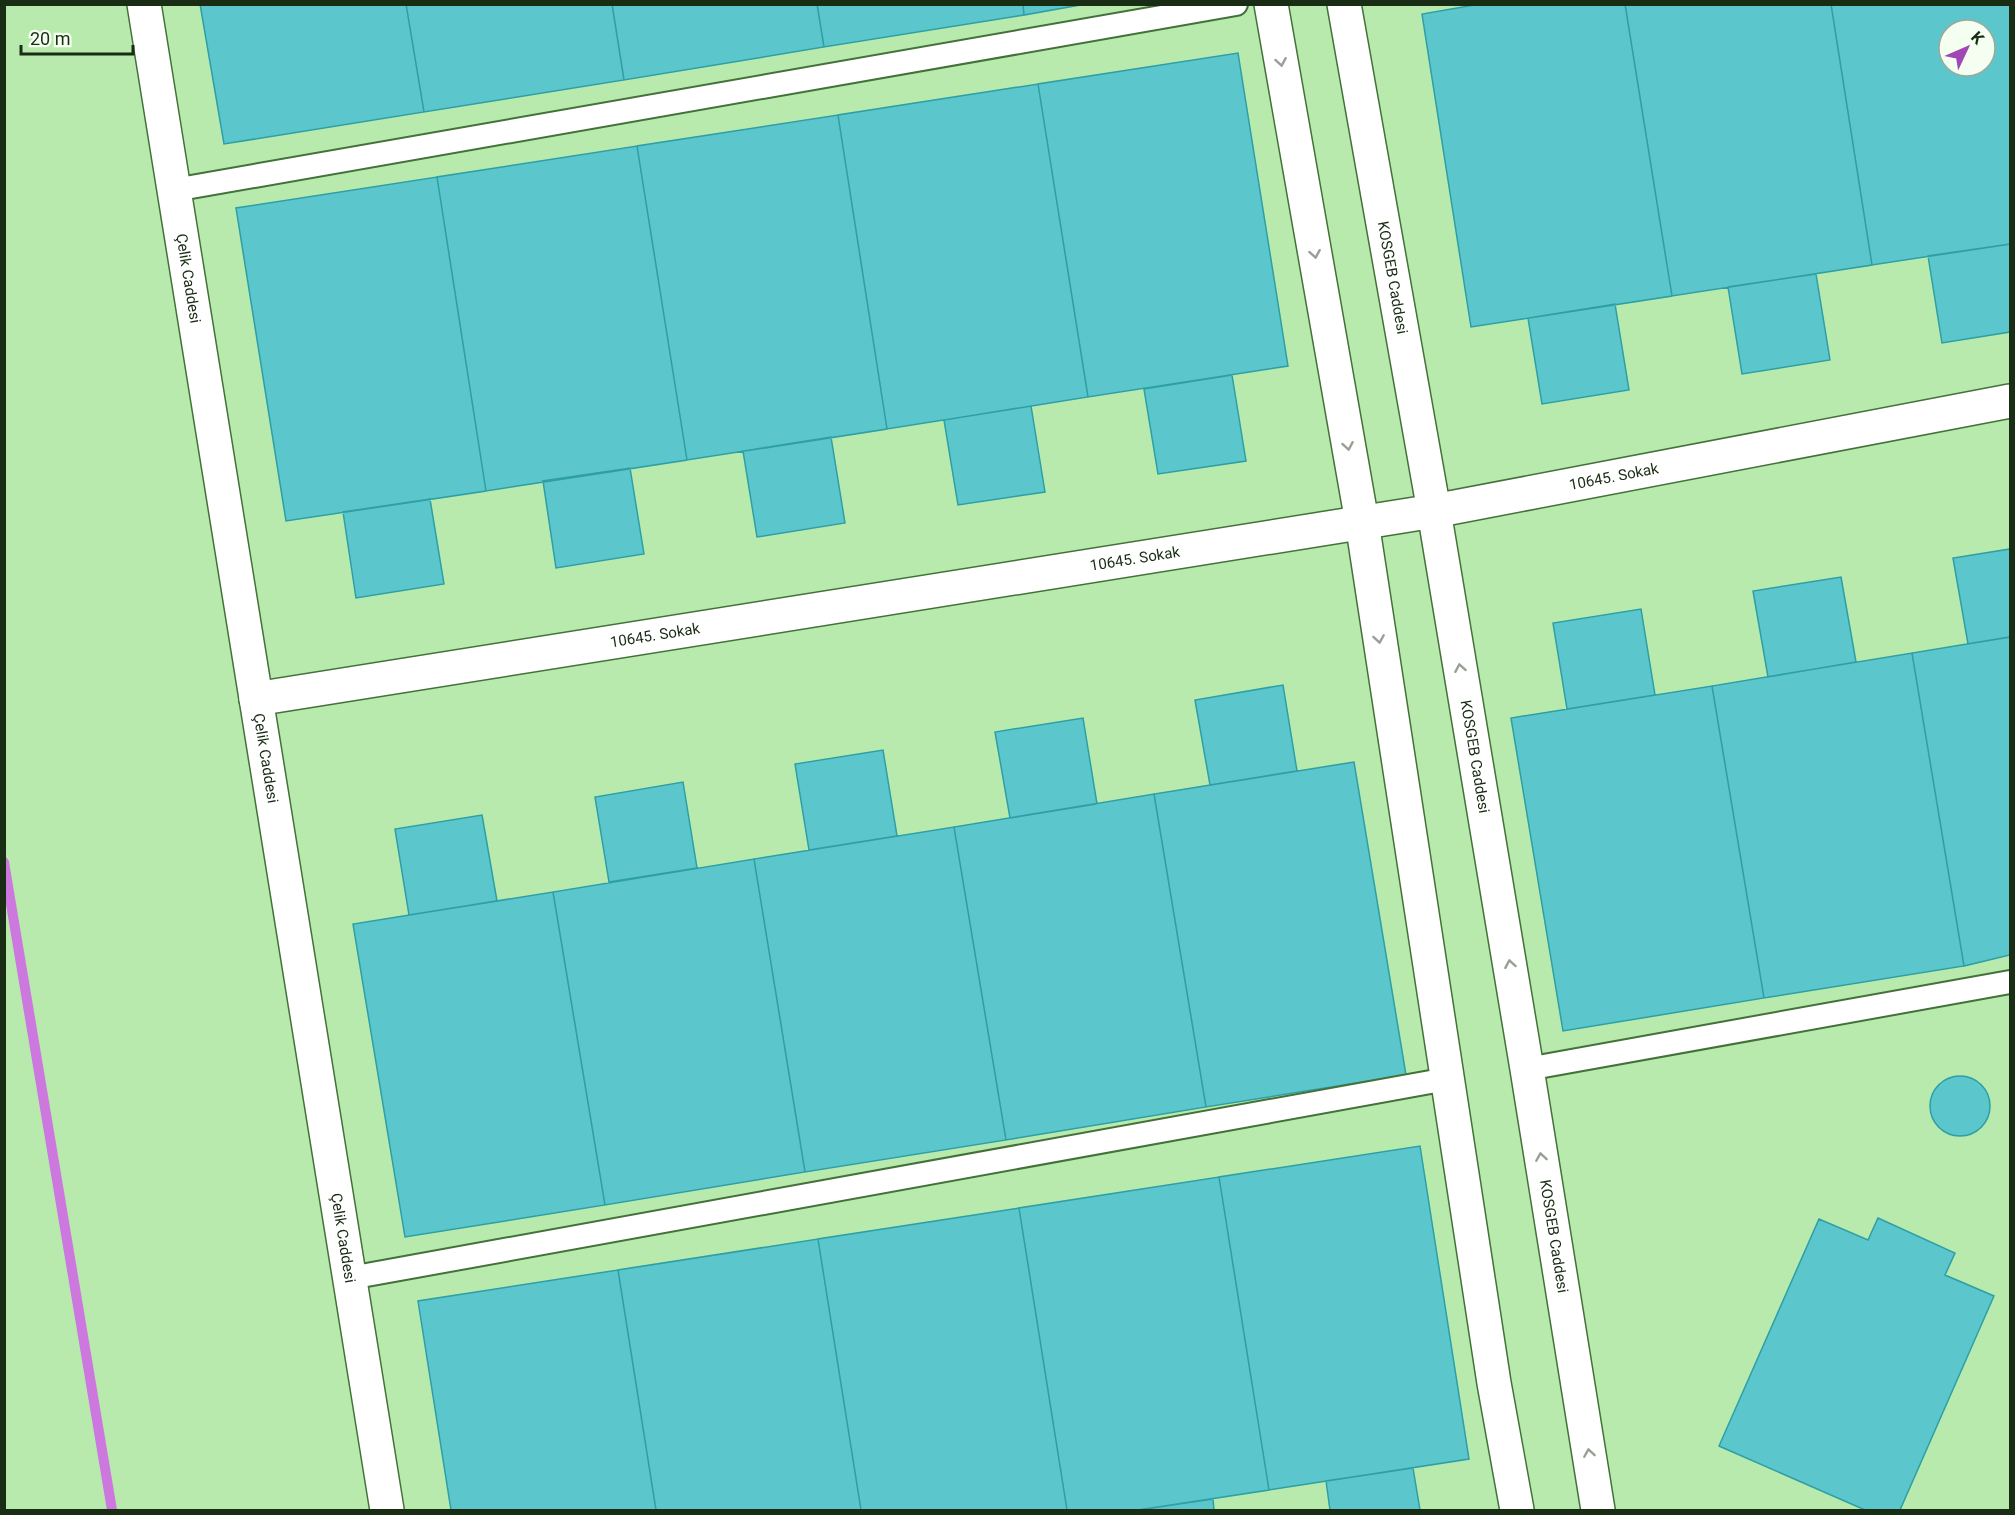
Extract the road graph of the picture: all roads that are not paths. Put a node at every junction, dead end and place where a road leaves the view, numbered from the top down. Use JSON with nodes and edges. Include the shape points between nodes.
{"nodes":[{"id":1,"x":144,"y":4,"type":"edge"},
{"id":2,"x":1236,"y":4,"type":"edge"},
{"id":3,"x":1271,"y":4,"type":"edge"},
{"id":4,"x":1344,"y":4,"type":"edge"},
{"id":5,"x":174,"y":190,"type":"junction"},
{"id":6,"x":2010,"y":401,"type":"edge"},
{"id":7,"x":1434,"y":511,"type":"junction"},
{"id":8,"x":1362,"y":522,"type":"junction"},
{"id":9,"x":256,"y":699,"type":"junction"},
{"id":10,"x":2010,"y":982,"type":"edge"},
{"id":11,"x":1527,"y":1069,"type":"junction"},
{"id":12,"x":1448,"y":1079,"type":"junction"},
{"id":13,"x":350,"y":1278,"type":"junction"},
{"id":14,"x":387,"y":1510,"type":"edge"},
{"id":15,"x":1517,"y":1510,"type":"edge"},
{"id":16,"x":1598,"y":1510,"type":"edge"}],
"edges":[{"from":1,"to":5,"type":"street","name":"Çelik Caddesi"},
{"from":2,"to":5,"type":"lane"},
{"from":3,"to":8,"type":"street","one_way":true},
{"from":4,"to":7,"type":"street","name":"KOSGEB Caddesi"},
{"from":5,"to":9,"type":"street","name":"Çelik Caddesi"},
{"from":6,"to":7,"type":"street","name":"10645. Sokak"},
{"from":7,"to":8,"type":"street","name":"10645. Sokak"},
{"from":11,"to":7,"type":"street","name":"KOSGEB Caddesi","one_way":true},
{"from":8,"to":9,"type":"street","name":"10645. Sokak"},
{"from":8,"to":12,"type":"street","one_way":true},
{"from":9,"to":13,"type":"street","name":"Çelik Caddesi"},
{"from":10,"to":11,"type":"lane"},
{"from":16,"to":11,"type":"street","name":"KOSGEB Caddesi","one_way":true},
{"from":12,"to":13,"type":"lane"},
{"from":12,"to":15,"type":"street"},
{"from":13,"to":14,"type":"street","name":"Çelik Caddesi"}]}
